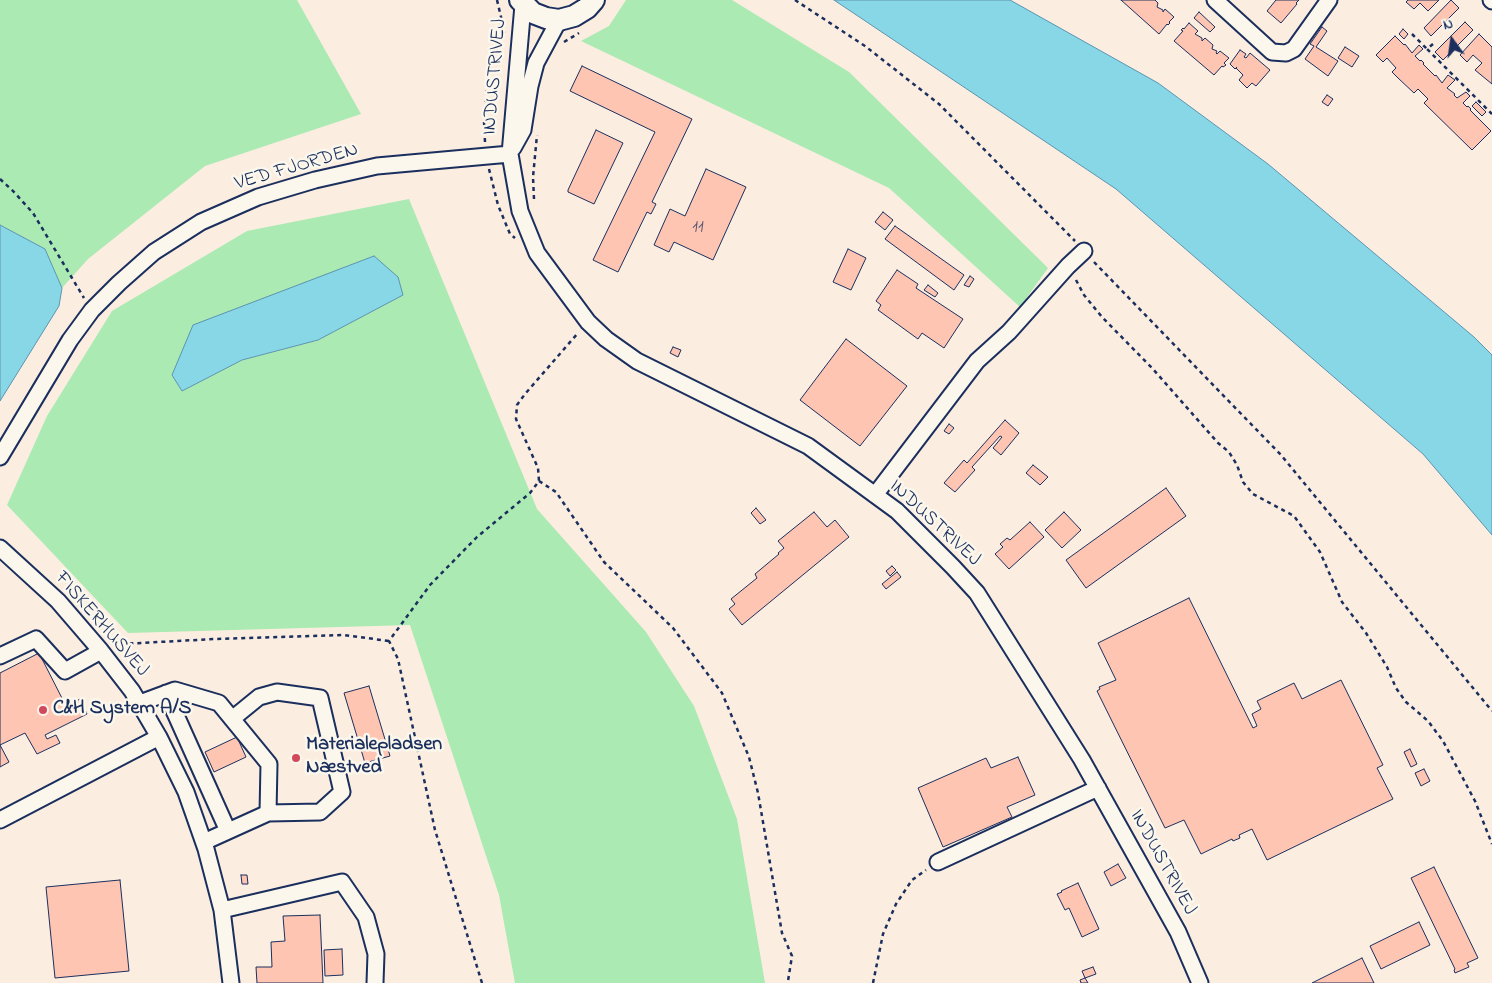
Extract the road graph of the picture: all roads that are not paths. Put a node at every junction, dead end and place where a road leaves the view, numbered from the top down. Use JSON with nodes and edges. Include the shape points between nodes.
{"nodes":[{"id":1,"x":594,"y":0,"type":"edge"},
{"id":2,"x":1215,"y":0,"type":"edge"},
{"id":3,"x":1329,"y":0,"type":"edge"},
{"id":4,"x":521,"y":2,"type":"edge"},
{"id":5,"x":559,"y":20,"type":"junction"},
{"id":6,"x":510,"y":154,"type":"junction"},
{"id":7,"x":1084,"y":251,"type":"road end"},
{"id":8,"x":0,"y":457,"type":"edge"},
{"id":9,"x":875,"y":495,"type":"junction"},
{"id":10,"x":0,"y":548,"type":"edge"},
{"id":11,"x":101,"y":651,"type":"junction"},
{"id":12,"x":0,"y":656,"type":"edge"},
{"id":13,"x":166,"y":693,"type":"junction"},
{"id":14,"x":140,"y":703,"type":"junction"},
{"id":15,"x":232,"y":719,"type":"junction"},
{"id":16,"x":159,"y":737,"type":"junction"},
{"id":17,"x":1098,"y":788,"type":"junction"},
{"id":18,"x":268,"y":813,"type":"junction"},
{"id":19,"x":0,"y":820,"type":"edge"},
{"id":20,"x":228,"y":831,"type":"junction"},
{"id":21,"x":204,"y":842,"type":"junction"},
{"id":22,"x":938,"y":862,"type":"road end"},
{"id":23,"x":222,"y":910,"type":"junction"},
{"id":24,"x":231,"y":983,"type":"edge"},
{"id":25,"x":375,"y":983,"type":"edge"},
{"id":26,"x":1200,"y":983,"type":"edge"}],
"edges":[{"from":1,"to":5,"type":"main road","via":[[574,16]]},
{"from":2,"to":3,"type":"street","via":[[1272,52],[1286,53],[1294,49]]},
{"from":4,"to":5,"type":"main road","via":[[533,13]]},
{"from":4,"to":6,"type":"street","name":"INDUSTRIVEJ"},
{"from":5,"to":6,"type":"street","name":"INDUSTRIVEJ","via":[[536,62],[523,130]]},
{"from":6,"to":8,"type":"street","name":"VED FJORDEN","via":[[378,166],[258,196],[201,222],[154,252],[92,310],[70,340]]},
{"from":6,"to":9,"type":"street","name":"INDUSTRIVEJ","via":[[520,211],[536,253],[588,322],[606,339],[637,361],[808,446]]},
{"from":7,"to":9,"type":"street","via":[[978,361]]},
{"from":9,"to":17,"type":"street","name":"INDUSTRIVEJ","via":[[897,511],[977,593]]},
{"from":10,"to":11,"type":"street","name":"FISKERHUSVEJ","via":[[58,601]]},
{"from":11,"to":12,"type":"street","via":[[65,671],[36,638]]},
{"from":11,"to":14,"type":"street","name":"FISKERHUSVEJ"},
{"from":13,"to":14,"type":"street"},
{"from":13,"to":15,"type":"street","via":[[175,690],[219,703]]},
{"from":13,"to":20,"type":"street"},
{"from":14,"to":16,"type":"street","name":"FISKERHUSVEJ"},
{"from":15,"to":18,"type":"street","via":[[269,764]]},
{"from":15,"to":18,"type":"street","via":[[259,697],[277,692],[320,698],[342,792],[320,812]]},
{"from":16,"to":19,"type":"street"},
{"from":16,"to":21,"type":"street","name":"FISKERHUSVEJ","via":[[186,792]]},
{"from":17,"to":22,"type":"street"},
{"from":17,"to":26,"type":"street","name":"INDUSTRIVEJ","via":[[1178,932]]},
{"from":18,"to":20,"type":"street"},
{"from":20,"to":21,"type":"street"},
{"from":21,"to":23,"type":"street","name":"FISKERHUSVEJ"},
{"from":23,"to":24,"type":"street","name":"FISKERHUSVEJ"},
{"from":23,"to":25,"type":"street","via":[[342,882],[366,917],[376,954]]}]}
